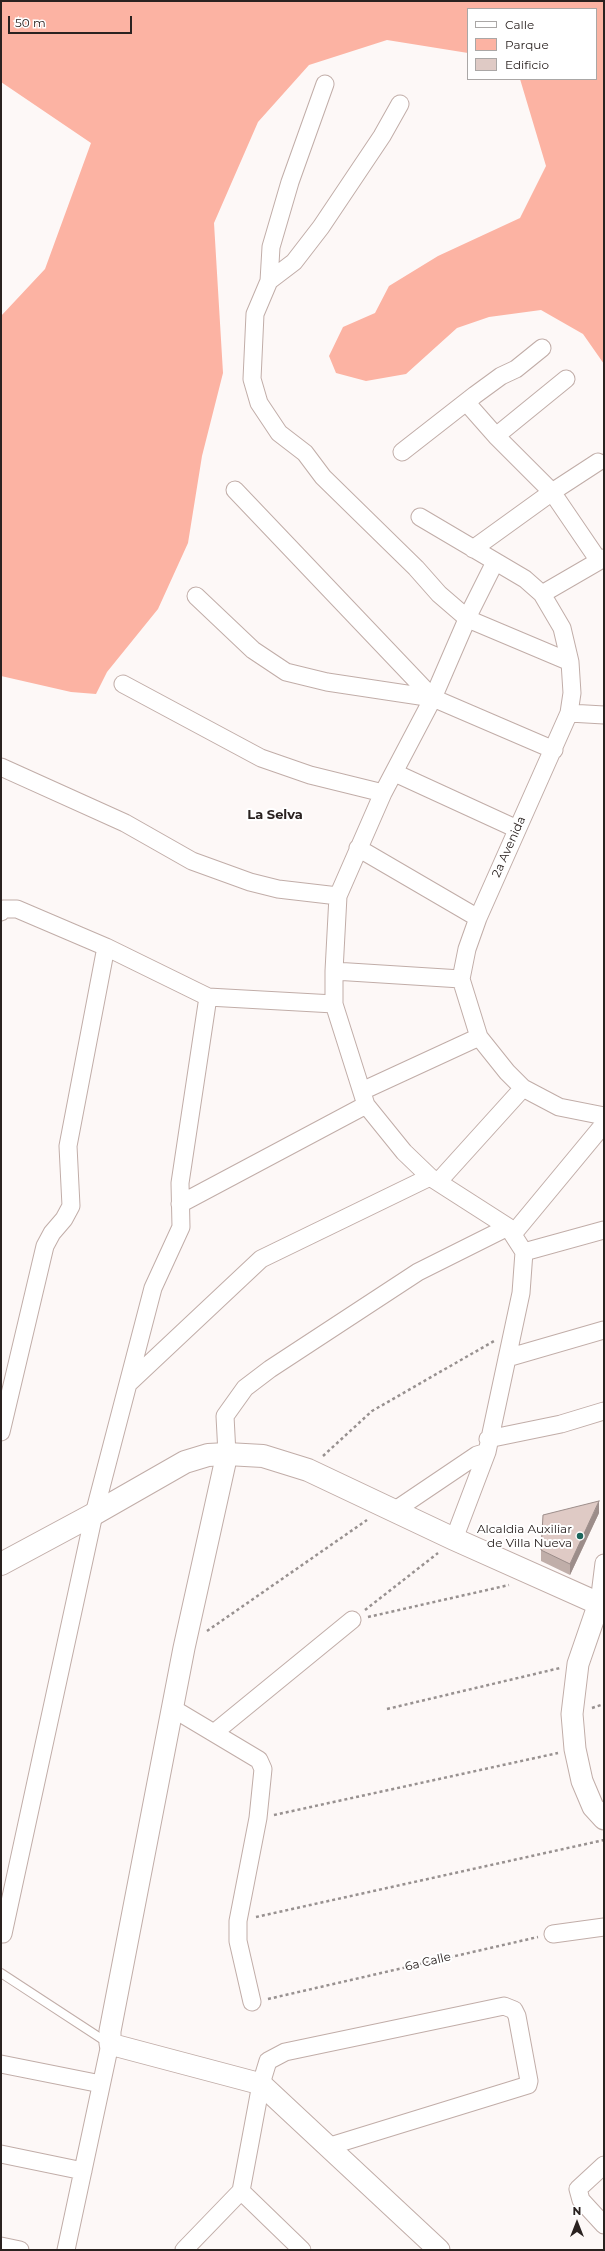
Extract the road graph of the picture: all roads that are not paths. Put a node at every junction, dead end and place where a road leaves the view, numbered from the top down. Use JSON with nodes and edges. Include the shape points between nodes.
{"nodes":[{"id":1,"x":325,"y":84,"type":"dead end"},
{"id":2,"x":400,"y":104,"type":"dead end"},
{"id":3,"x":269,"y":281,"type":"junction"},
{"id":4,"x":542,"y":348,"type":"dead end"},
{"id":5,"x":566,"y":379,"type":"dead end"},
{"id":6,"x":466,"y":402,"type":"junction"},
{"id":7,"x":496,"y":436,"type":"junction"},
{"id":8,"x":402,"y":452,"type":"dead end"},
{"id":9,"x":598,"y":462,"type":"dead end"},
{"id":10,"x":235,"y":490,"type":"dead end"},
{"id":11,"x":552,"y":492,"type":"junction"},
{"id":12,"x":420,"y":517,"type":"dead end"},
{"id":13,"x":473,"y":549,"type":"junction"},
{"id":14,"x":602,"y":560,"type":"edge"},
{"id":15,"x":495,"y":562,"type":"junction"},
{"id":16,"x":542,"y":594,"type":"junction"},
{"id":17,"x":196,"y":596,"type":"dead end"},
{"id":18,"x":468,"y":619,"type":"junction"},
{"id":19,"x":570,"y":662,"type":"junction"},
{"id":20,"x":123,"y":684,"type":"dead end"},
{"id":21,"x":433,"y":698,"type":"junction"},
{"id":22,"x":569,"y":714,"type":"junction"},
{"id":23,"x":604,"y":714,"type":"edge"},
{"id":24,"x":554,"y":750,"type":"junction"},
{"id":25,"x":1,"y":767,"type":"edge"},
{"id":26,"x":395,"y":773,"type":"junction"},
{"id":27,"x":383,"y":793,"type":"junction"},
{"id":28,"x":517,"y":829,"type":"junction"},
{"id":29,"x":358,"y":848,"type":"junction"},
{"id":30,"x":338,"y":896,"type":"junction"},
{"id":31,"x":1,"y":912,"type":"edge"},
{"id":32,"x":478,"y":918,"type":"junction"},
{"id":33,"x":106,"y":946,"type":"junction"},
{"id":34,"x":334,"y":971,"type":"junction"},
{"id":35,"x":461,"y":979,"type":"junction"},
{"id":36,"x":208,"y":997,"type":"junction"},
{"id":37,"x":334,"y":1004,"type":"junction"},
{"id":38,"x":479,"y":1037,"type":"junction"},
{"id":39,"x":523,"y":1088,"type":"junction"},
{"id":40,"x":364,"y":1098,"type":"junction"},
{"id":41,"x":604,"y":1116,"type":"edge"},
{"id":42,"x":604,"y":1124,"type":"edge"},
{"id":43,"x":434,"y":1179,"type":"junction"},
{"id":44,"x":180,"y":1204,"type":"junction"},
{"id":45,"x":604,"y":1230,"type":"edge"},
{"id":46,"x":510,"y":1231,"type":"junction"},
{"id":47,"x":524,"y":1252,"type":"junction"},
{"id":48,"x":604,"y":1330,"type":"edge"},
{"id":49,"x":508,"y":1358,"type":"junction"},
{"id":50,"x":130,"y":1382,"type":"junction"},
{"id":51,"x":604,"y":1411,"type":"edge"},
{"id":52,"x":1,"y":1432,"type":"edge"},
{"id":53,"x":488,"y":1446,"type":"junction"},
{"id":54,"x":227,"y":1454,"type":"junction"},
{"id":55,"x":389,"y":1509,"type":"junction"},
{"id":56,"x":94,"y":1514,"type":"junction"},
{"id":57,"x":454,"y":1539,"type":"junction"},
{"id":58,"x":604,"y":1563,"type":"edge"},
{"id":59,"x":1,"y":1564,"type":"edge"},
{"id":60,"x":602,"y":1604,"type":"edge"},
{"id":61,"x":352,"y":1620,"type":"road end"},
{"id":62,"x":172,"y":1708,"type":"junction"},
{"id":63,"x":215,"y":1732,"type":"junction"},
{"id":64,"x":604,"y":1818,"type":"edge"},
{"id":65,"x":604,"y":1926,"type":"edge"},
{"id":66,"x":3,"y":1934,"type":"dead end"},
{"id":67,"x":553,"y":1934,"type":"road end"},
{"id":68,"x":1,"y":1973,"type":"edge"},
{"id":69,"x":252,"y":2002,"type":"road end"},
{"id":70,"x":110,"y":2044,"type":"junction"},
{"id":71,"x":1,"y":2064,"type":"edge"},
{"id":72,"x":101,"y":2084,"type":"junction"},
{"id":73,"x":262,"y":2084,"type":"junction"},
{"id":74,"x":330,"y":2146,"type":"junction"},
{"id":75,"x":1,"y":2154,"type":"edge"},
{"id":76,"x":604,"y":2165,"type":"edge"},
{"id":77,"x":83,"y":2171,"type":"junction"},
{"id":78,"x":241,"y":2191,"type":"junction"},
{"id":79,"x":604,"y":2225,"type":"edge"},
{"id":80,"x":1,"y":2246,"type":"edge"},
{"id":81,"x":20,"y":2250,"type":"edge"},
{"id":82,"x":66,"y":2250,"type":"edge"},
{"id":83,"x":184,"y":2250,"type":"edge"},
{"id":84,"x":302,"y":2250,"type":"edge"},
{"id":85,"x":439,"y":2250,"type":"edge"}],
"edges":[{"from":1,"to":3,"type":"street","via":[[290,182],[271,246]]},
{"from":2,"to":3,"type":"street","via":[[382,136],[321,227],[294,262]]},
{"from":3,"to":18,"type":"street","via":[[254,314],[252,379],[259,403],[279,433],[305,454],[323,477],[439,594]]},
{"from":4,"to":6,"type":"street","via":[[516,369],[501,376]]},
{"from":5,"to":7,"type":"street"},
{"from":6,"to":7,"type":"street"},
{"from":6,"to":8,"type":"street"},
{"from":7,"to":11,"type":"street"},
{"from":9,"to":11,"type":"street"},
{"from":10,"to":21,"type":"street"},
{"from":11,"to":13,"type":"street"},
{"from":11,"to":14,"type":"street"},
{"from":12,"to":13,"type":"street","name":"2a Avenida"},
{"from":13,"to":15,"type":"street","name":"2a Avenida"},
{"from":14,"to":16,"type":"street"},
{"from":15,"to":16,"type":"street","name":"2a Avenida","via":[[525,579]]},
{"from":15,"to":18,"type":"street"},
{"from":16,"to":19,"type":"street","name":"2a Avenida","via":[[562,628]]},
{"from":17,"to":21,"type":"street","via":[[253,650],[286,672],[327,682]]},
{"from":18,"to":19,"type":"street"},
{"from":18,"to":21,"type":"street"},
{"from":19,"to":22,"type":"street","name":"2a Avenida","via":[[572,693]]},
{"from":20,"to":27,"type":"street","via":[[261,758],[310,775]]},
{"from":21,"to":24,"type":"street"},
{"from":21,"to":26,"type":"street"},
{"from":22,"to":23,"type":"street"},
{"from":22,"to":24,"type":"street","name":"2a Avenida"},
{"from":24,"to":28,"type":"street","name":"2a Avenida"},
{"from":25,"to":30,"type":"street","via":[[125,823],[192,861],[257,884]]},
{"from":26,"to":27,"type":"street"},
{"from":26,"to":28,"type":"street"},
{"from":27,"to":29,"type":"street"},
{"from":28,"to":32,"type":"street","name":"2a Avenida"},
{"from":29,"to":30,"type":"street"},
{"from":29,"to":32,"type":"street"},
{"from":30,"to":34,"type":"street"},
{"from":31,"to":33,"type":"street","via":[[3,909],[17,909]]},
{"from":32,"to":35,"type":"street","name":"2a Avenida","via":[[467,949]]},
{"from":33,"to":36,"type":"street"},
{"from":33,"to":52,"type":"street","via":[[68,1146],[71,1206],[46,1246]]},
{"from":34,"to":35,"type":"street"},
{"from":34,"to":37,"type":"street"},
{"from":35,"to":38,"type":"street","name":"2a Avenida"},
{"from":36,"to":37,"type":"street"},
{"from":36,"to":44,"type":"street","via":[[180,1183]]},
{"from":37,"to":40,"type":"street"},
{"from":38,"to":39,"type":"street","name":"2a Avenida"},
{"from":38,"to":40,"type":"street"},
{"from":39,"to":41,"type":"street","name":"2a Avenida","via":[[559,1107]]},
{"from":39,"to":43,"type":"street"},
{"from":40,"to":43,"type":"street","via":[[404,1152]]},
{"from":40,"to":44,"type":"street"},
{"from":42,"to":46,"type":"street"},
{"from":43,"to":46,"type":"street"},
{"from":43,"to":50,"type":"street","via":[[261,1259]]},
{"from":44,"to":50,"type":"street","via":[[181,1227],[152,1288]]},
{"from":45,"to":47,"type":"street"},
{"from":46,"to":47,"type":"street"},
{"from":46,"to":54,"type":"street","via":[[418,1272],[245,1388],[224,1416]]},
{"from":47,"to":49,"type":"street","via":[[521,1293]]},
{"from":48,"to":49,"type":"street"},
{"from":49,"to":53,"type":"street"},
{"from":50,"to":56,"type":"street"},
{"from":51,"to":53,"type":"street"},
{"from":53,"to":55,"type":"street"},
{"from":53,"to":57,"type":"street"},
{"from":54,"to":55,"type":"main road","via":[[262,1456],[308,1470]]},
{"from":54,"to":56,"type":"main road","via":[[208,1455],[185,1462]]},
{"from":54,"to":62,"type":"street"},
{"from":55,"to":57,"type":"main road"},
{"from":56,"to":59,"type":"main road"},
{"from":56,"to":66,"type":"street"},
{"from":57,"to":60,"type":"main road"},
{"from":58,"to":60,"type":"street"},
{"from":60,"to":64,"type":"street","via":[[578,1664],[572,1714],[575,1749],[582,1782],[593,1807]]},
{"from":61,"to":63,"type":"street"},
{"from":62,"to":63,"type":"street"},
{"from":62,"to":70,"type":"street","via":[[111,2023]]},
{"from":63,"to":69,"type":"street","via":[[259,1760],[263,1772],[258,1818],[238,1921],[238,1941]]},
{"from":65,"to":67,"type":"street"},
{"from":68,"to":70,"type":"lane"},
{"from":70,"to":72,"type":"street"},
{"from":70,"to":73,"type":"street"},
{"from":71,"to":72,"type":"street"},
{"from":72,"to":77,"type":"street"},
{"from":73,"to":74,"type":"street"},
{"from":73,"to":74,"type":"street","via":[[268,2061],[285,2052],[504,2006],[514,2010],[528,2085]]},
{"from":73,"to":78,"type":"street"},
{"from":74,"to":85,"type":"street"},
{"from":75,"to":77,"type":"street"},
{"from":76,"to":79,"type":"street","via":[[579,2187],[578,2193],[580,2200]]},
{"from":77,"to":82,"type":"street"},
{"from":78,"to":83,"type":"street"},
{"from":78,"to":84,"type":"street"},
{"from":80,"to":81,"type":"street"}]}
